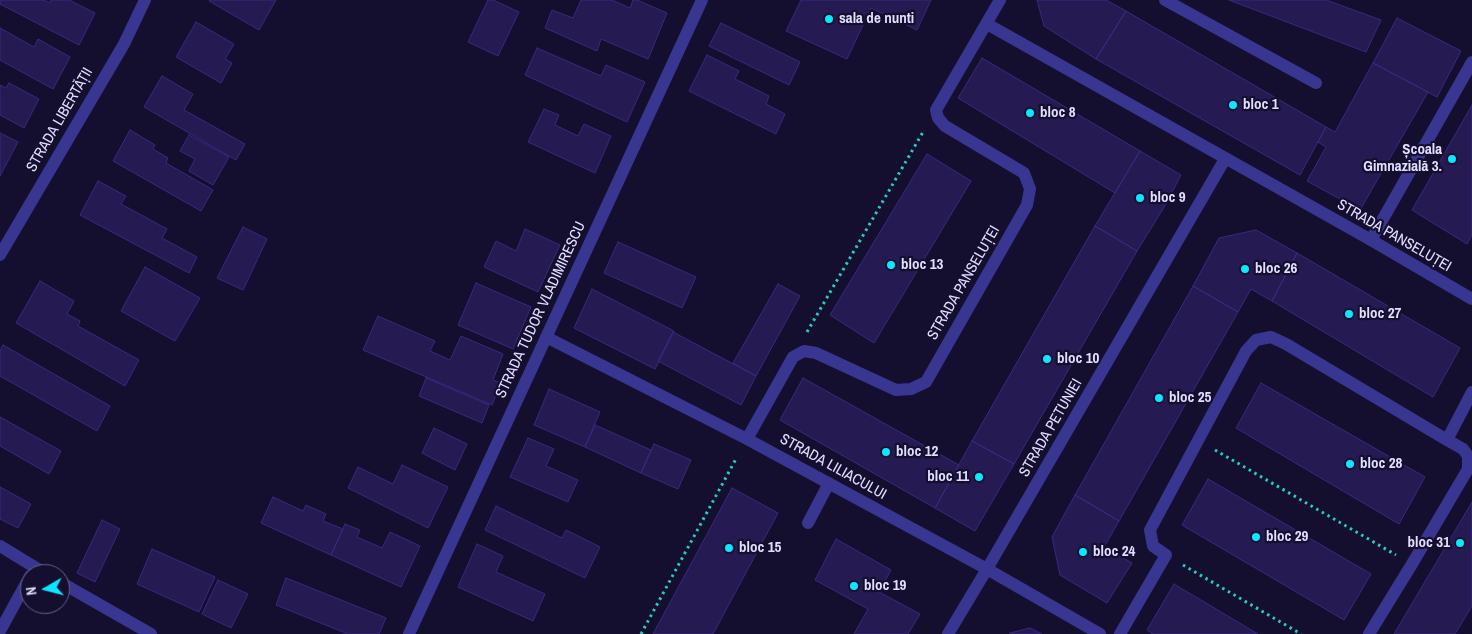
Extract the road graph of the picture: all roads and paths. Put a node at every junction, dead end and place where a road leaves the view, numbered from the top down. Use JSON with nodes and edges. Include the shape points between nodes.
{"nodes":[{"id":1,"x":145,"y":0,"type":"edge"},
{"id":2,"x":702,"y":0,"type":"edge"},
{"id":3,"x":1000,"y":0,"type":"edge"},
{"id":4,"x":1164,"y":0,"type":"edge"},
{"id":5,"x":987,"y":24,"type":"junction"},
{"id":6,"x":1472,"y":62,"type":"edge"},
{"id":7,"x":1316,"y":83,"type":"dead end"},
{"id":8,"x":936,"y":110,"type":"junction"},
{"id":9,"x":1225,"y":159,"type":"junction"},
{"id":10,"x":1371,"y":240,"type":"junction"},
{"id":11,"x":0,"y":254,"type":"edge"},
{"id":12,"x":1472,"y":299,"type":"edge"},
{"id":13,"x":546,"y":338,"type":"junction"},
{"id":14,"x":793,"y":356,"type":"junction"},
{"id":15,"x":1472,"y":392,"type":"edge"},
{"id":16,"x":747,"y":439,"type":"junction"},
{"id":17,"x":1197,"y":440,"type":"junction"},
{"id":18,"x":1447,"y":440,"type":"junction"},
{"id":19,"x":829,"y":483,"type":"junction"},
{"id":20,"x":808,"y":523,"type":"dead end"},
{"id":21,"x":0,"y":546,"type":"edge"},
{"id":22,"x":1166,"y":555,"type":"junction"},
{"id":23,"x":22,"y":564,"type":"edge"},
{"id":24,"x":1412,"y":564,"type":"junction"},
{"id":25,"x":987,"y":569,"type":"junction"},
{"id":26,"x":70,"y":588,"type":"edge"},
{"id":27,"x":20,"y":594,"type":"edge"},
{"id":28,"x":0,"y":631,"type":"edge"},
{"id":29,"x":151,"y":634,"type":"edge"},
{"id":30,"x":409,"y":634,"type":"edge"},
{"id":31,"x":641,"y":634,"type":"edge"},
{"id":32,"x":948,"y":634,"type":"edge"},
{"id":33,"x":1100,"y":634,"type":"edge"},
{"id":34,"x":1120,"y":634,"type":"edge"},
{"id":35,"x":1301,"y":634,"type":"edge"},
{"id":36,"x":1369,"y":634,"type":"edge"}],
"edges":[{"from":1,"to":11,"type":"street","name":"STRADA LIBERTĂȚII","via":[[124,44]]},
{"from":2,"to":13,"type":"street","name":"STRADA TUDOR VLADIMIRESCU"},
{"from":3,"to":5,"type":"street"},
{"from":4,"to":7,"type":"street"},
{"from":5,"to":8,"type":"street"},
{"from":5,"to":9,"type":"street","name":"STRADA PANSELUȚEI"},
{"from":6,"to":10,"type":"street"},
{"from":8,"to":14,"type":"path"},
{"from":8,"to":14,"type":"street","name":"STRADA PANSELUȚEI","via":[[945,126],[1024,173],[1030,189],[1027,205],[931,374],[926,382],[911,389],[896,390],[816,353],[804,351]]},
{"from":9,"to":10,"type":"street","name":"STRADA PANSELUȚEI"},
{"from":9,"to":25,"type":"street","name":"STRADA PETUNIEI"},
{"from":10,"to":12,"type":"street","name":"STRADA PANSELUȚEI"},
{"from":13,"to":16,"type":"street","name":"STRADA LILIACULUI"},
{"from":13,"to":30,"type":"street","name":"STRADA TUDOR VLADIMIRESCU"},
{"from":14,"to":16,"type":"street"},
{"from":15,"to":18,"type":"street"},
{"from":16,"to":19,"type":"street","name":"STRADA LILIACULUI"},
{"from":16,"to":31,"type":"path"},
{"from":17,"to":18,"type":"street","via":[[1246,350],[1256,340],[1271,337]]},
{"from":17,"to":22,"type":"street","via":[[1150,530],[1153,546]]},
{"from":17,"to":24,"type":"path"},
{"from":18,"to":24,"type":"street","via":[[1463,449],[1468,456],[1468,468]]},
{"from":19,"to":20,"type":"street"},
{"from":19,"to":25,"type":"street","name":"STRADA LILIACULUI"},
{"from":21,"to":23,"type":"street"},
{"from":22,"to":34,"type":"street"},
{"from":22,"to":35,"type":"path"},
{"from":24,"to":36,"type":"street"},
{"from":25,"to":32,"type":"street","name":"STRADA PETUNIEI"},
{"from":25,"to":33,"type":"street","name":"STRADA LILIACULUI"},
{"from":26,"to":29,"type":"street"},
{"from":27,"to":28,"type":"street"}]}
